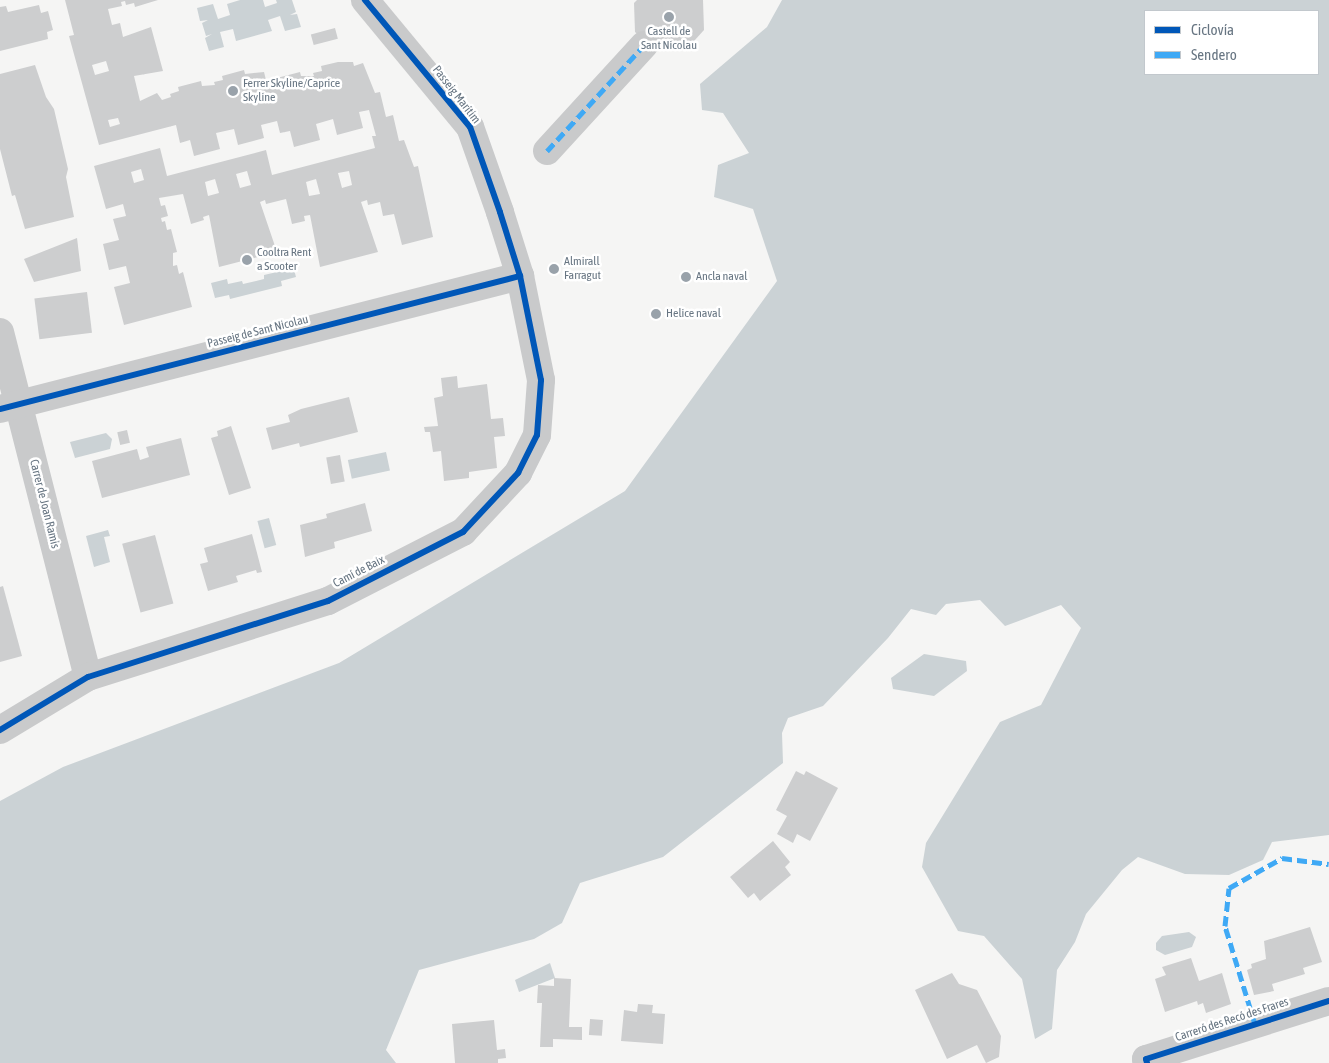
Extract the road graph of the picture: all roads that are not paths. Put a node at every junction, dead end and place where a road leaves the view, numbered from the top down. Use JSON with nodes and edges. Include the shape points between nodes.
{"nodes":[{"id":1,"x":365,"y":0,"type":"edge"},
{"id":2,"x":644,"y":45,"type":"dead end"},
{"id":3,"x":547,"y":151,"type":"dead end"},
{"id":4,"x":520,"y":276,"type":"junction"},
{"id":5,"x":0,"y":332,"type":"edge"},
{"id":6,"x":9,"y":407,"type":"edge"},
{"id":7,"x":88,"y":677,"type":"junction"},
{"id":8,"x":0,"y":730,"type":"edge"},
{"id":9,"x":1329,"y":1001,"type":"edge"},
{"id":10,"x":1147,"y":1063,"type":"edge"}],
"edges":[{"from":1,"to":4,"type":"street","name":"Passeig Marítim","via":[[470,126]]},
{"from":2,"to":3,"type":"street"},
{"from":4,"to":6,"type":"street","name":"Passeig de Sant Nicolau"},
{"from":4,"to":7,"type":"street","name":"Camí de Baix","via":[[541,380],[537,435],[518,473],[463,532],[328,601]]},
{"from":5,"to":6,"type":"street","name":"Carrer de Joan Ramis"},
{"from":6,"to":7,"type":"street","name":"Carrer de Joan Ramis"},
{"from":7,"to":8,"type":"street","name":"Camí de Baix"},
{"from":9,"to":10,"type":"street","name":"Carreró des Recó des Frares","via":[[1146,1059]]}]}
